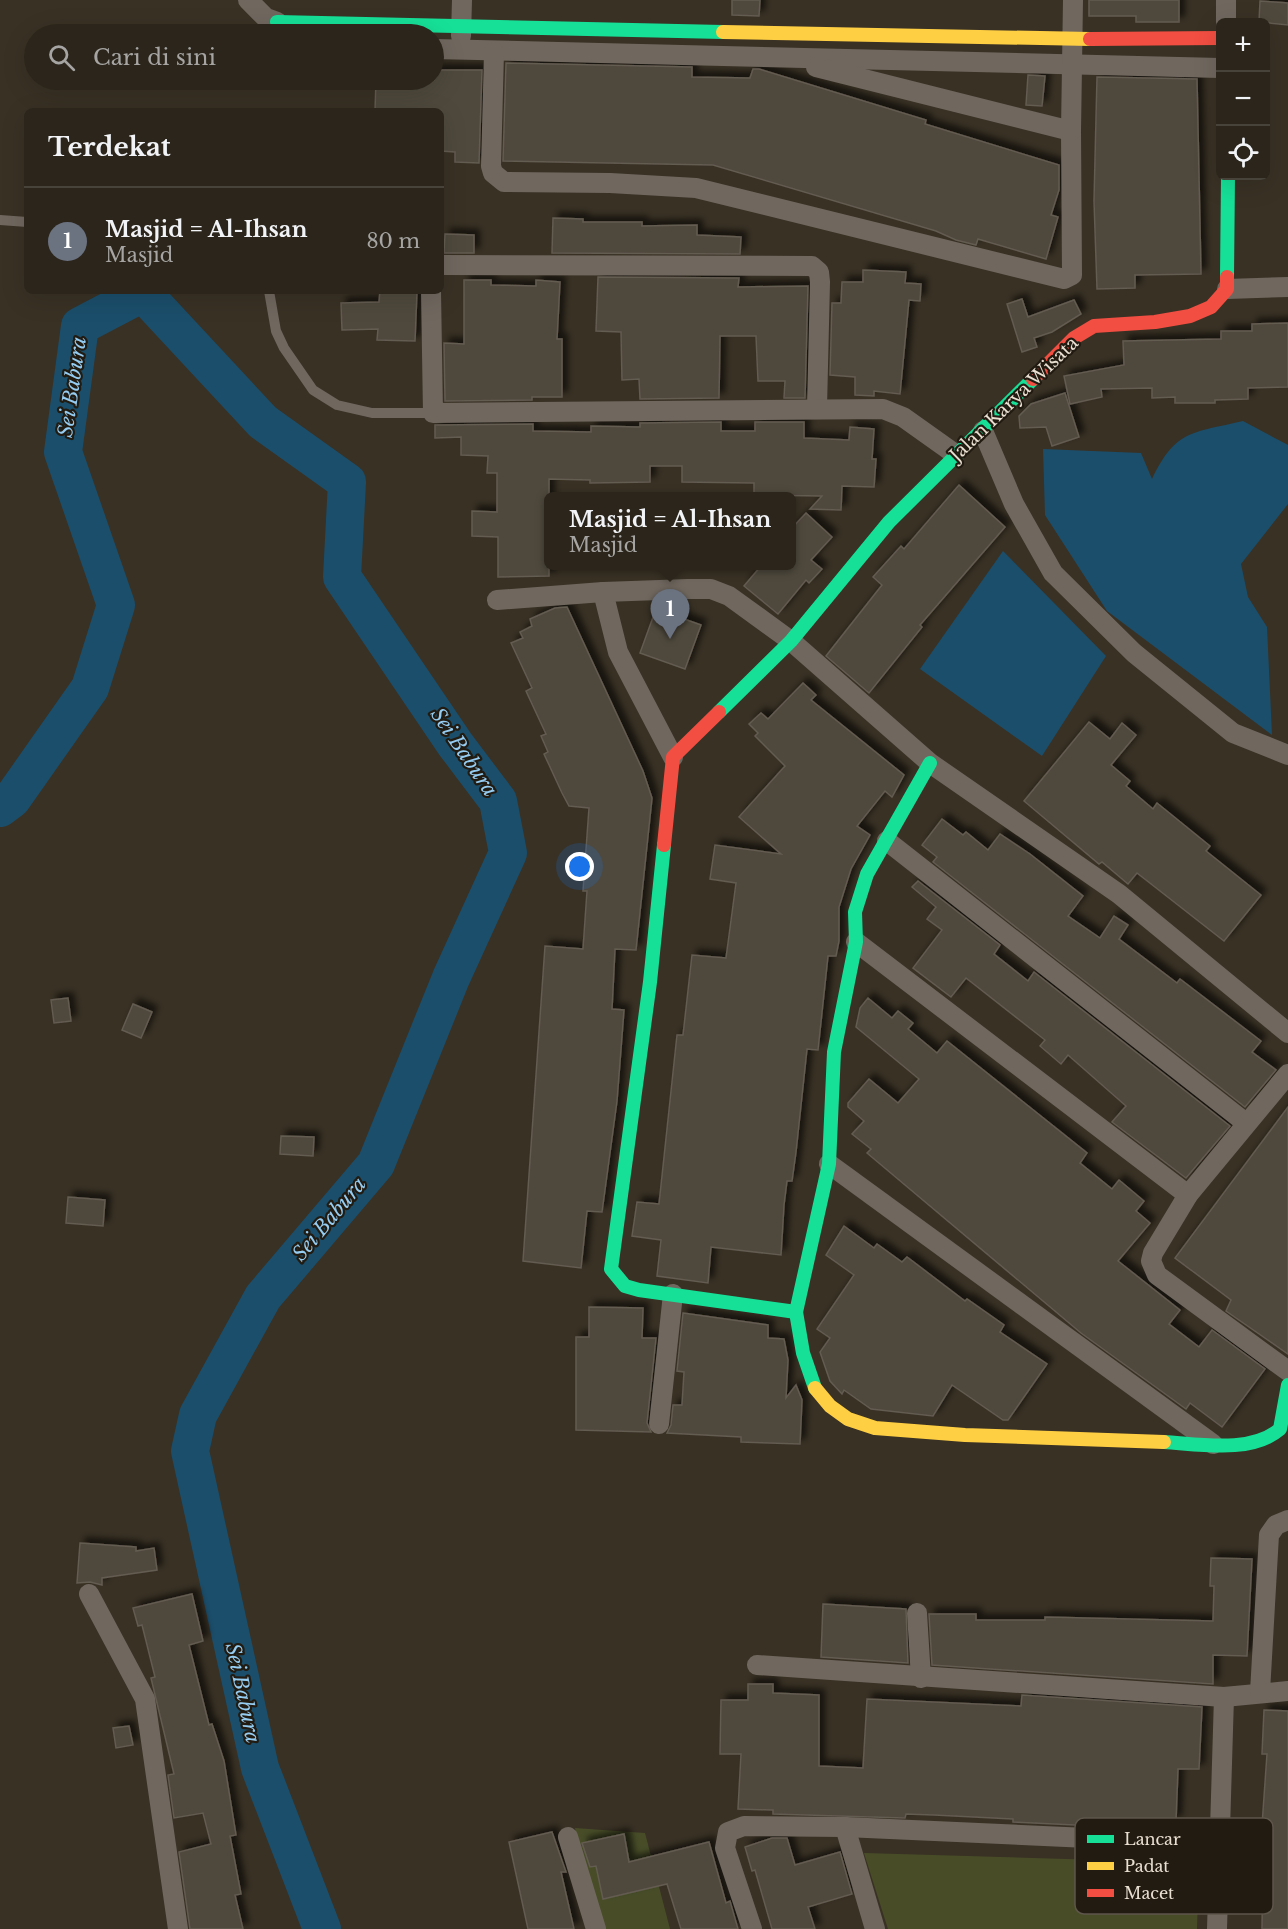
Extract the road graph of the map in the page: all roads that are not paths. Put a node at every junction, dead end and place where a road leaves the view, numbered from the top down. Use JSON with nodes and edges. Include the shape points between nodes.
{"nodes":[{"id":1,"x":248,"y":0,"type":"edge"},
{"id":2,"x":462,"y":0,"type":"edge"},
{"id":3,"x":1073,"y":0,"type":"edge"},
{"id":4,"x":1226,"y":0,"type":"edge"},
{"id":5,"x":1226,"y":18,"type":"edge"},
{"id":6,"x":276,"y":24,"type":"edge"},
{"id":7,"x":444,"y":26,"type":"edge"},
{"id":8,"x":461,"y":26,"type":"junction"},
{"id":9,"x":1216,"y":38,"type":"edge"},
{"id":10,"x":1071,"y":39,"type":"junction"},
{"id":11,"x":444,"y":49,"type":"edge"},
{"id":12,"x":461,"y":50,"type":"junction"},
{"id":13,"x":494,"y":52,"type":"junction"},
{"id":14,"x":780,"y":58,"type":"junction"},
{"id":15,"x":1072,"y":66,"type":"junction"},
{"id":16,"x":1216,"y":68,"type":"edge"},
{"id":17,"x":1071,"y":131,"type":"junction"},
{"id":18,"x":1228,"y":180,"type":"edge"},
{"id":19,"x":0,"y":220,"type":"edge"},
{"id":20,"x":24,"y":222,"type":"edge"},
{"id":21,"x":444,"y":265,"type":"edge"},
{"id":22,"x":1288,"y":287,"type":"edge"},
{"id":23,"x":1227,"y":289,"type":"junction"},
{"id":24,"x":270,"y":294,"type":"edge"},
{"id":25,"x":431,"y":294,"type":"edge"},
{"id":26,"x":817,"y":408,"type":"junction"},
{"id":27,"x":434,"y":413,"type":"junction"},
{"id":28,"x":982,"y":431,"type":"junction"},
{"id":29,"x":955,"y":454,"type":"junction"},
{"id":30,"x":603,"y":591,"type":"junction"},
{"id":31,"x":497,"y":600,"type":"dead end"},
{"id":32,"x":791,"y":641,"type":"junction"},
{"id":33,"x":1288,"y":755,"type":"edge"},
{"id":34,"x":673,"y":757,"type":"junction"},
{"id":35,"x":930,"y":763,"type":"junction"},
{"id":36,"x":887,"y":841,"type":"junction"},
{"id":37,"x":856,"y":942,"type":"junction"},
{"id":38,"x":1288,"y":1033,"type":"edge"},
{"id":39,"x":1288,"y":1074,"type":"edge"},
{"id":40,"x":1246,"y":1123,"type":"junction"},
{"id":41,"x":829,"y":1164,"type":"junction"},
{"id":42,"x":1188,"y":1195,"type":"junction"},
{"id":43,"x":673,"y":1294,"type":"junction"},
{"id":44,"x":796,"y":1312,"type":"junction"},
{"id":45,"x":1288,"y":1371,"type":"edge"},
{"id":46,"x":1288,"y":1385,"type":"edge"},
{"id":47,"x":659,"y":1424,"type":"dead end"},
{"id":48,"x":1213,"y":1444,"type":"junction"},
{"id":49,"x":1288,"y":1520,"type":"edge"},
{"id":50,"x":89,"y":1594,"type":"dead end"},
{"id":51,"x":917,"y":1613,"type":"dead end"},
{"id":52,"x":757,"y":1665,"type":"dead end"},
{"id":53,"x":921,"y":1678,"type":"junction"},
{"id":54,"x":1288,"y":1691,"type":"edge"},
{"id":55,"x":1260,"y":1692,"type":"junction"},
{"id":56,"x":1224,"y":1697,"type":"junction"},
{"id":57,"x":1221,"y":1818,"type":"edge"},
{"id":58,"x":845,"y":1827,"type":"junction"},
{"id":59,"x":568,"y":1837,"type":"dead end"},
{"id":60,"x":1075,"y":1837,"type":"edge"},
{"id":61,"x":1218,"y":1914,"type":"edge"},
{"id":62,"x":178,"y":1929,"type":"edge"},
{"id":63,"x":596,"y":1929,"type":"edge"},
{"id":64,"x":752,"y":1929,"type":"edge"},
{"id":65,"x":875,"y":1929,"type":"edge"},
{"id":66,"x":1217,"y":1929,"type":"edge"}],
"edges":[{"from":1,"to":6,"type":"street"},
{"from":2,"to":8,"type":"street"},
{"from":3,"to":10,"type":"street"},
{"from":4,"to":5,"type":"street"},
{"from":7,"to":8,"type":"street"},
{"from":8,"to":10,"type":"street"},
{"from":8,"to":12,"type":"street"},
{"from":9,"to":10,"type":"street"},
{"from":10,"to":15,"type":"street"},
{"from":11,"to":12,"type":"street"},
{"from":12,"to":13,"type":"street"},
{"from":13,"to":14,"type":"street"},
{"from":13,"to":17,"type":"street","via":[[491,166],[504,182],[696,188],[1064,279],[1072,275]]},
{"from":14,"to":15,"type":"street"},
{"from":14,"to":17,"type":"street"},
{"from":15,"to":16,"type":"street"},
{"from":15,"to":17,"type":"street"},
{"from":18,"to":23,"type":"street"},
{"from":19,"to":20,"type":"lane"},
{"from":21,"to":26,"type":"street","via":[[812,266],[819,272],[820,282]]},
{"from":22,"to":23,"type":"street"},
{"from":23,"to":28,"type":"street","name":"Jalan Karya Wisata","via":[[1211,307],[1190,316],[1094,326],[1061,350]]},
{"from":24,"to":27,"type":"lane","via":[[276,331],[313,390],[337,405],[372,413]]},
{"from":25,"to":27,"type":"street"},
{"from":26,"to":27,"type":"street"},
{"from":26,"to":29,"type":"street","via":[[883,409],[903,417]]},
{"from":28,"to":29,"type":"street","name":"Jalan Karya Wisata"},
{"from":28,"to":33,"type":"street","via":[[1014,504],[1053,573],[1134,653],[1233,733]]},
{"from":29,"to":32,"type":"street","name":"Jalan Karya Wisata","via":[[889,522]]},
{"from":30,"to":31,"type":"street"},
{"from":30,"to":32,"type":"street","via":[[711,590],[729,596]]},
{"from":30,"to":34,"type":"street","via":[[618,652]]},
{"from":32,"to":34,"type":"street","name":"Jalan Karya Wisata"},
{"from":32,"to":35,"type":"street"},
{"from":34,"to":43,"type":"street","via":[[650,982],[611,1269],[625,1286]]},
{"from":35,"to":36,"type":"street"},
{"from":35,"to":38,"type":"street","via":[[1119,894]]},
{"from":36,"to":37,"type":"street","via":[[867,874],[855,912]]},
{"from":36,"to":40,"type":"street"},
{"from":37,"to":41,"type":"street","via":[[834,1052]]},
{"from":37,"to":42,"type":"street"},
{"from":39,"to":40,"type":"street"},
{"from":40,"to":42,"type":"street"},
{"from":41,"to":44,"type":"street"},
{"from":41,"to":48,"type":"street"},
{"from":42,"to":45,"type":"street","via":[[1152,1252],[1154,1270]]},
{"from":43,"to":44,"type":"street"},
{"from":43,"to":47,"type":"street"},
{"from":44,"to":48,"type":"street","via":[[815,1390],[848,1419],[875,1428]]},
{"from":46,"to":48,"type":"street","via":[[1276,1434],[1250,1443]]},
{"from":49,"to":55,"type":"street","via":[[1276,1525],[1269,1535]]},
{"from":50,"to":62,"type":"street","via":[[145,1699]]},
{"from":51,"to":53,"type":"street"},
{"from":52,"to":53,"type":"street"},
{"from":53,"to":56,"type":"street"},
{"from":54,"to":55,"type":"street"},
{"from":55,"to":56,"type":"street"},
{"from":56,"to":57,"type":"street"},
{"from":58,"to":60,"type":"street"},
{"from":58,"to":64,"type":"street","via":[[744,1826],[728,1832],[725,1848]]},
{"from":58,"to":65,"type":"street"},
{"from":59,"to":63,"type":"street"},
{"from":61,"to":66,"type":"street"}]}
